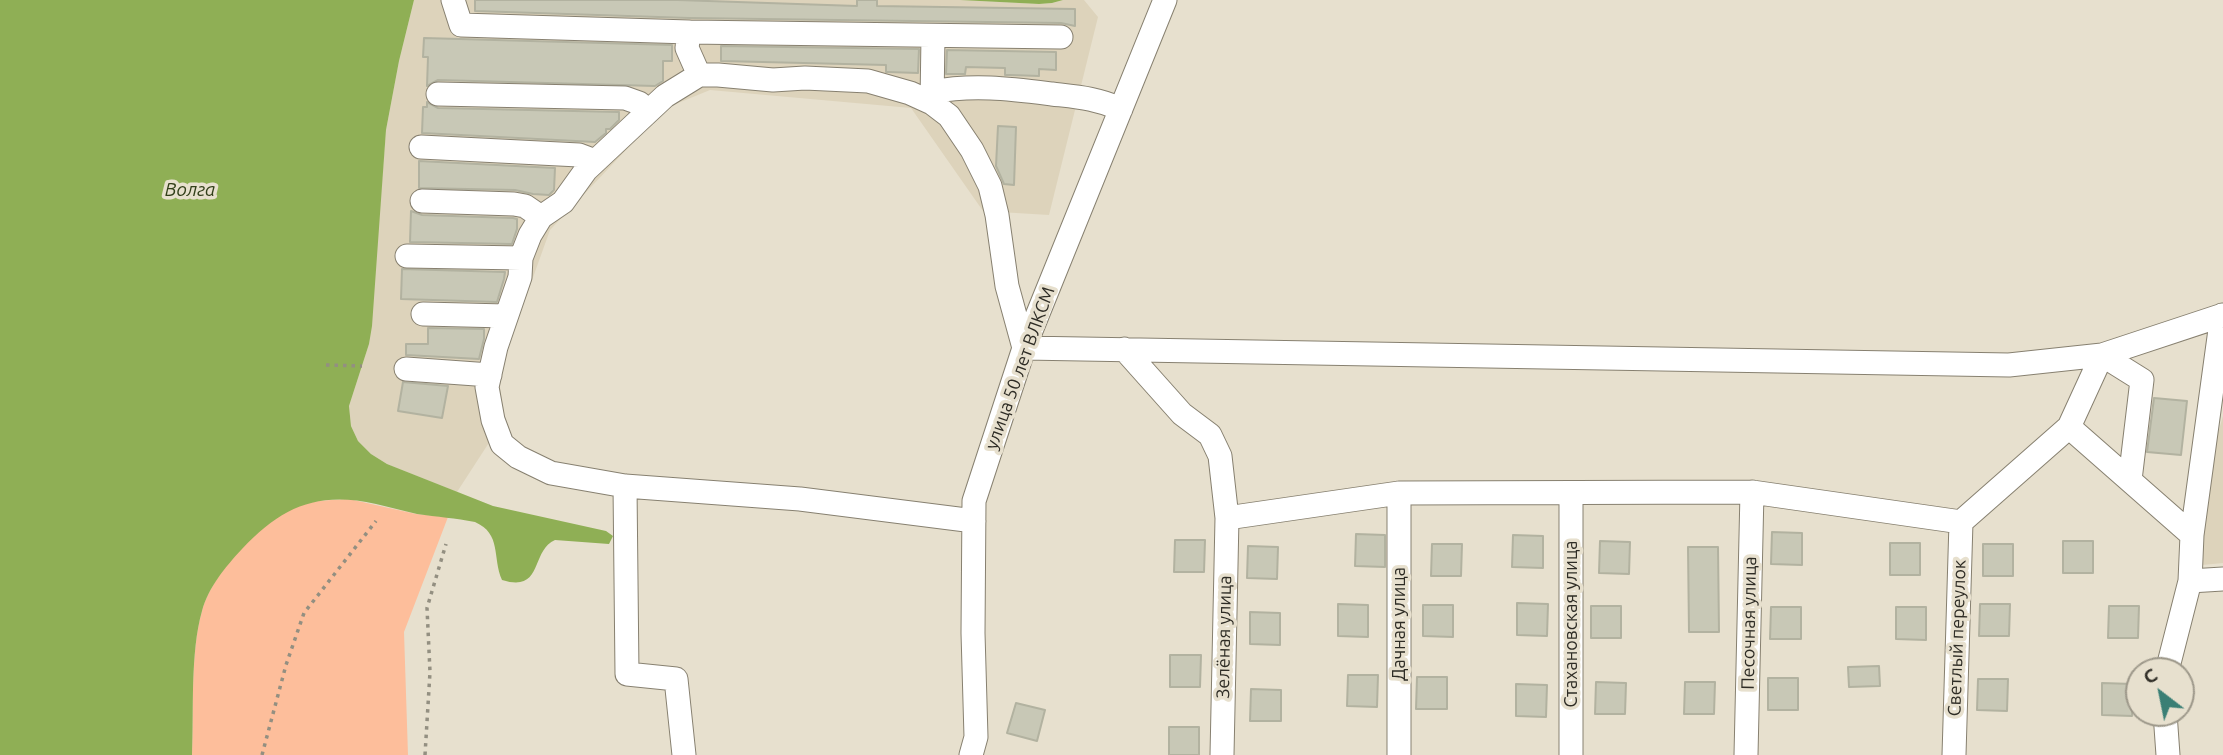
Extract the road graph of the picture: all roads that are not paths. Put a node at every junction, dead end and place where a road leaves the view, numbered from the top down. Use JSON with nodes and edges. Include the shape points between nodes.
{"nodes":[{"id":1,"x":453,"y":0,"type":"edge"},
{"id":2,"x":1165,"y":0,"type":"edge"},
{"id":3,"x":689,"y":32,"type":"junction"},
{"id":4,"x":933,"y":36,"type":"junction"},
{"id":5,"x":1061,"y":37,"type":"dead end"},
{"id":6,"x":699,"y":75,"type":"junction"},
{"id":7,"x":438,"y":94,"type":"dead end"},
{"id":8,"x":932,"y":97,"type":"junction"},
{"id":9,"x":1121,"y":109,"type":"junction"},
{"id":10,"x":649,"y":111,"type":"junction"},
{"id":11,"x":421,"y":147,"type":"dead end"},
{"id":12,"x":595,"y":161,"type":"junction"},
{"id":13,"x":422,"y":201,"type":"dead end"},
{"id":14,"x":541,"y":217,"type":"junction"},
{"id":15,"x":407,"y":256,"type":"dead end"},
{"id":16,"x":521,"y":258,"type":"junction"},
{"id":17,"x":422,"y":314,"type":"dead end"},
{"id":18,"x":2223,"y":315,"type":"edge"},
{"id":19,"x":506,"y":316,"type":"junction"},
{"id":20,"x":1024,"y":348,"type":"junction"},
{"id":21,"x":1124,"y":349,"type":"junction"},
{"id":22,"x":2102,"y":355,"type":"junction"},
{"id":23,"x":406,"y":369,"type":"dead end"},
{"id":24,"x":490,"y":375,"type":"junction"},
{"id":25,"x":2069,"y":426,"type":"junction"},
{"id":26,"x":2130,"y":480,"type":"junction"},
{"id":27,"x":625,"y":486,"type":"junction"},
{"id":28,"x":1752,"y":492,"type":"junction"},
{"id":29,"x":1399,"y":493,"type":"junction"},
{"id":30,"x":1571,"y":493,"type":"junction"},
{"id":31,"x":1227,"y":518,"type":"junction"},
{"id":32,"x":974,"y":522,"type":"junction"},
{"id":33,"x":1961,"y":522,"type":"junction"},
{"id":34,"x":2192,"y":535,"type":"junction"},
{"id":35,"x":2223,"y":579,"type":"edge"},
{"id":36,"x":2190,"y":581,"type":"junction"},
{"id":37,"x":2171,"y":657,"type":"edge"},
{"id":38,"x":2166,"y":727,"type":"edge"},
{"id":39,"x":684,"y":755,"type":"edge"},
{"id":40,"x":971,"y":755,"type":"edge"},
{"id":41,"x":1222,"y":755,"type":"edge"},
{"id":42,"x":1399,"y":755,"type":"edge"},
{"id":43,"x":1571,"y":755,"type":"edge"},
{"id":44,"x":1746,"y":755,"type":"edge"},
{"id":45,"x":1954,"y":755,"type":"edge"},
{"id":46,"x":2168,"y":755,"type":"edge"}],
"edges":[{"from":1,"to":3,"type":"street","via":[[461,25]]},
{"from":2,"to":9,"type":"street","name":"улица 50 лет ВЛКСМ"},
{"from":3,"to":4,"type":"street"},
{"from":3,"to":6,"type":"street","via":[[687,48]]},
{"from":4,"to":5,"type":"street"},
{"from":4,"to":8,"type":"street"},
{"from":6,"to":8,"type":"street","via":[[868,81]]},
{"from":6,"to":10,"type":"street"},
{"from":7,"to":10,"type":"street","via":[[625,98]]},
{"from":8,"to":9,"type":"street","via":[[953,88],[988,86],[1101,100]]},
{"from":8,"to":20,"type":"street","via":[[972,150],[990,186],[1007,286]]},
{"from":9,"to":20,"type":"street","name":"улица 50 лет ВЛКСМ"},
{"from":10,"to":12,"type":"street"},
{"from":11,"to":12,"type":"street","via":[[579,155]]},
{"from":12,"to":14,"type":"street","via":[[563,202]]},
{"from":13,"to":14,"type":"street","via":[[514,204]]},
{"from":14,"to":16,"type":"street"},
{"from":15,"to":16,"type":"street"},
{"from":16,"to":19,"type":"street","via":[[520,277]]},
{"from":17,"to":19,"type":"street"},
{"from":18,"to":22,"type":"street"},
{"from":18,"to":34,"type":"street"},
{"from":19,"to":24,"type":"street"},
{"from":20,"to":21,"type":"street"},
{"from":20,"to":32,"type":"street","name":"улица 50 лет ВЛКСМ","via":[[974,501]]},
{"from":21,"to":22,"type":"street","via":[[2009,365]]},
{"from":21,"to":31,"type":"street","name":"Зелёная улица","via":[[1182,414],[1210,435],[1220,456]]},
{"from":22,"to":25,"type":"street"},
{"from":22,"to":26,"type":"street","via":[[2142,380]]},
{"from":23,"to":24,"type":"street"},
{"from":24,"to":27,"type":"street","via":[[487,387],[502,444],[551,473]]},
{"from":25,"to":26,"type":"street"},
{"from":25,"to":33,"type":"street"},
{"from":26,"to":34,"type":"street"},
{"from":27,"to":32,"type":"street","via":[[800,499]]},
{"from":27,"to":39,"type":"street","via":[[627,674],[676,679]]},
{"from":28,"to":30,"type":"street"},
{"from":28,"to":33,"type":"street"},
{"from":28,"to":44,"type":"street","name":"Песочная улица"},
{"from":29,"to":30,"type":"street"},
{"from":29,"to":31,"type":"street"},
{"from":29,"to":42,"type":"street","name":"Дачная улица"},
{"from":30,"to":43,"type":"street","name":"Стахановская улица"},
{"from":31,"to":41,"type":"street","name":"Зелёная улица"},
{"from":32,"to":40,"type":"street","name":"улица 50 лет ВЛКСМ","via":[[976,737]]},
{"from":33,"to":45,"type":"street","name":"Светлый переулок"},
{"from":34,"to":36,"type":"street"},
{"from":35,"to":36,"type":"street"},
{"from":36,"to":37,"type":"street"},
{"from":38,"to":46,"type":"street"}]}
